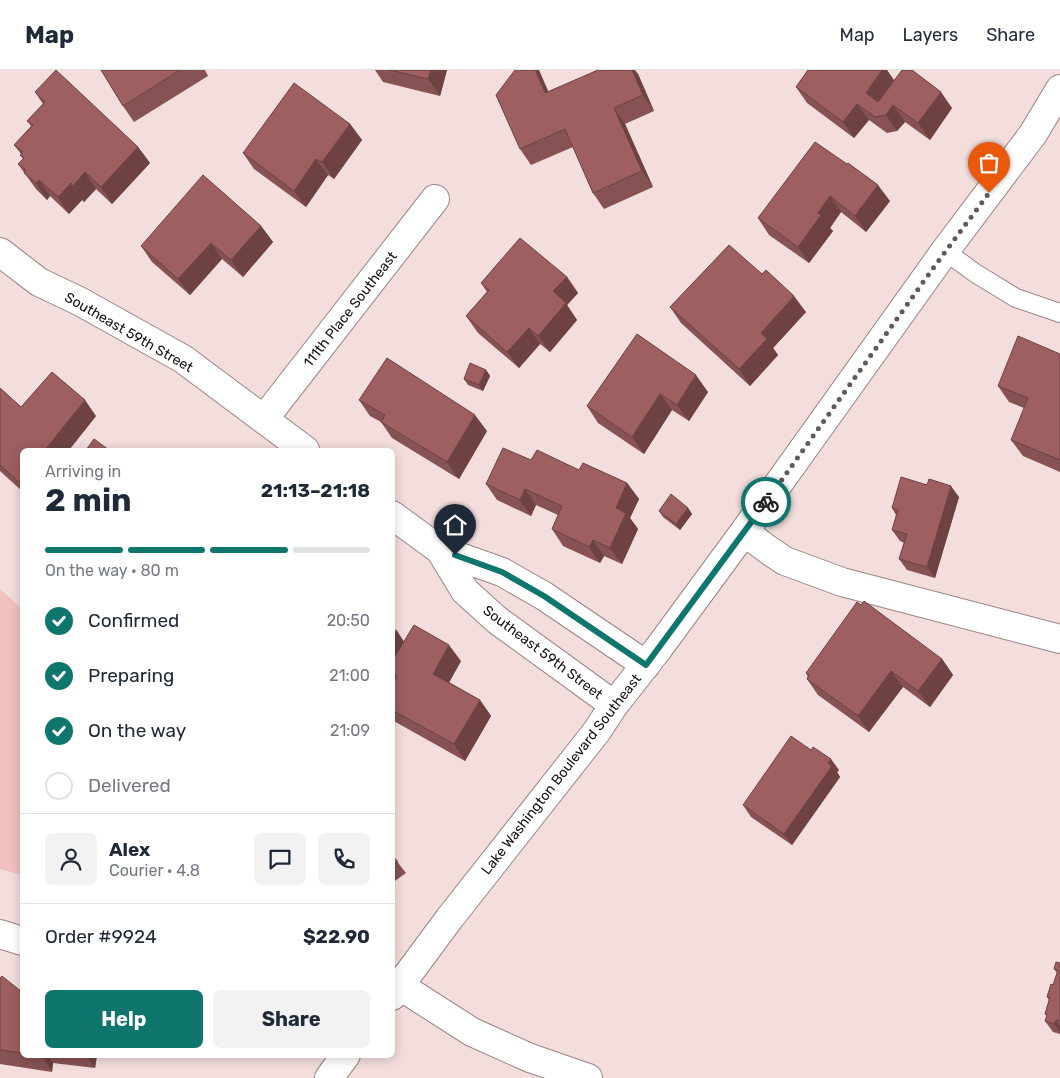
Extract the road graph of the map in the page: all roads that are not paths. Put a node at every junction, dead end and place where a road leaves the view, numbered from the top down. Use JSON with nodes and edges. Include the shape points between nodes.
{"nodes":[{"id":1,"x":1060,"y":89,"type":"edge"},
{"id":2,"x":435,"y":199,"type":"dead end"},
{"id":3,"x":945,"y":251,"type":"junction"},
{"id":4,"x":0,"y":252,"type":"edge"},
{"id":5,"x":1060,"y":313,"type":"edge"},
{"id":6,"x":264,"y":419,"type":"junction"},
{"id":7,"x":302,"y":448,"type":"edge"},
{"id":8,"x":395,"y":517,"type":"edge"},
{"id":9,"x":744,"y":532,"type":"junction"},
{"id":10,"x":440,"y":550,"type":"junction"},
{"id":11,"x":1060,"y":639,"type":"edge"},
{"id":12,"x":646,"y":665,"type":"junction"},
{"id":13,"x":614,"y":705,"type":"junction"},
{"id":14,"x":0,"y":934,"type":"edge"},
{"id":15,"x":20,"y":940,"type":"edge"},
{"id":16,"x":396,"y":991,"type":"edge"},
{"id":17,"x":344,"y":1058,"type":"edge"},
{"id":18,"x":329,"y":1078,"type":"edge"},
{"id":19,"x":588,"y":1078,"type":"edge"}],
"edges":[{"from":1,"to":3,"type":"street","name":"Lake Washington Boulevard Southeast","via":[[1033,134]]},
{"from":2,"to":6,"type":"street","name":"111th Place Southeast"},
{"from":3,"to":5,"type":"lane","via":[[1016,298]]},
{"from":3,"to":9,"type":"street","name":"Lake Washington Boulevard Southeast"},
{"from":4,"to":6,"type":"street","name":"Southeast 59th Street","via":[[39,282],[183,359]]},
{"from":6,"to":7,"type":"street","name":"Southeast 59th Street"},
{"from":8,"to":10,"type":"street","name":"Southeast 59th Street"},
{"from":9,"to":11,"type":"street","via":[[786,560],[842,582]]},
{"from":9,"to":12,"type":"street","name":"Lake Washington Boulevard Southeast"},
{"from":10,"to":12,"type":"street","name":"Southeast 59th Street","via":[[502,572],[544,596]]},
{"from":10,"to":13,"type":"street","name":"Southeast 59th Street","via":[[465,591],[497,620]]},
{"from":12,"to":13,"type":"street","name":"Lake Washington Boulevard Southeast"},
{"from":13,"to":16,"type":"street","name":"Lake Washington Boulevard Southeast"},
{"from":14,"to":15,"type":"street"},
{"from":16,"to":19,"type":"street","via":[[472,1032],[530,1058]]},
{"from":17,"to":18,"type":"street"}]}
